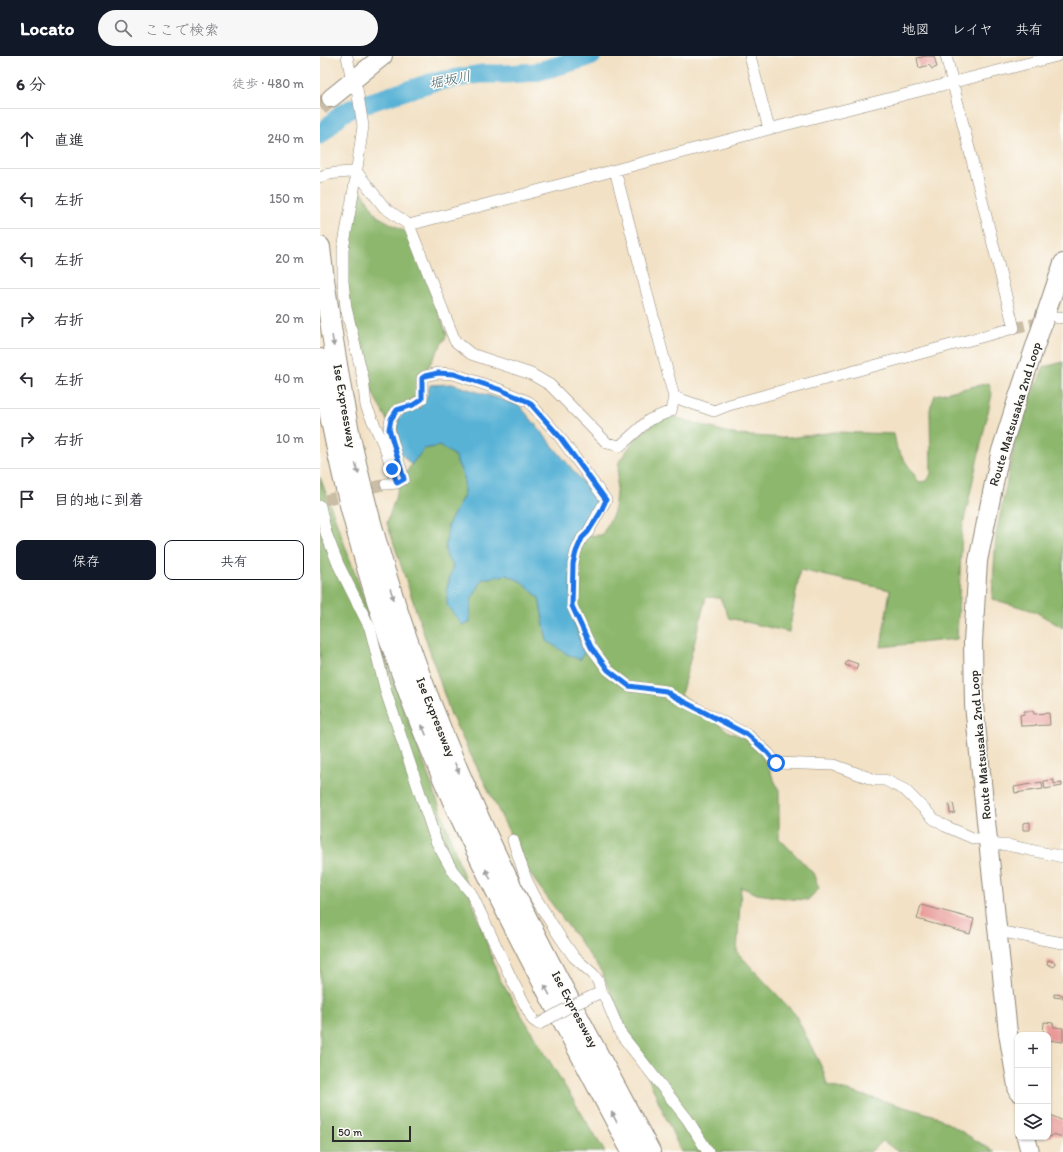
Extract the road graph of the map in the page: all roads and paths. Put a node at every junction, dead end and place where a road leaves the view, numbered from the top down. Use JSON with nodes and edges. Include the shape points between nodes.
{"nodes":[{"id":1,"x":347,"y":56,"type":"edge"},
{"id":2,"x":383,"y":56,"type":"edge"},
{"id":3,"x":750,"y":56,"type":"edge"},
{"id":4,"x":946,"y":56,"type":"edge"},
{"id":5,"x":1057,"y":56,"type":"edge"},
{"id":6,"x":352,"y":81,"type":"junction"},
{"id":7,"x":952,"y":83,"type":"junction"},
{"id":8,"x":331,"y":98,"type":"tunnel mouth"},
{"id":9,"x":769,"y":130,"type":"junction"},
{"id":10,"x":615,"y":170,"type":"junction"},
{"id":11,"x":356,"y":171,"type":"junction"},
{"id":12,"x":320,"y":177,"type":"edge"},
{"id":13,"x":409,"y":225,"type":"junction"},
{"id":14,"x":320,"y":247,"type":"edge"},
{"id":15,"x":1063,"y":263,"type":"edge"},
{"id":16,"x":320,"y":359,"type":"edge"},
{"id":17,"x":674,"y":397,"type":"junction"},
{"id":18,"x":322,"y":504,"type":"edge"},
{"id":19,"x":988,"y":838,"type":"junction"},
{"id":20,"x":513,"y":840,"type":"dead end"},
{"id":21,"x":1063,"y":857,"type":"edge"},
{"id":22,"x":997,"y":930,"type":"junction"},
{"id":23,"x":1063,"y":943,"type":"edge"},
{"id":24,"x":599,"y":994,"type":"junction"},
{"id":25,"x":1015,"y":1074,"type":"edge"},
{"id":26,"x":1027,"y":1140,"type":"edge"},
{"id":27,"x":632,"y":1152,"type":"edge"},
{"id":28,"x":650,"y":1152,"type":"edge"},
{"id":29,"x":708,"y":1152,"type":"edge"},
{"id":30,"x":1030,"y":1152,"type":"edge"}],
"edges":[{"from":1,"to":6,"type":"street"},
{"from":2,"to":6,"type":"main road"},
{"from":3,"to":9,"type":"street"},
{"from":4,"to":7,"type":"street"},
{"from":5,"to":7,"type":"street"},
{"from":6,"to":8,"type":"main road"},
{"from":6,"to":11,"type":"street","via":[[357,89],[363,126]]},
{"from":7,"to":9,"type":"street"},
{"from":7,"to":17,"type":"street","via":[[1014,328],[714,411]]},
{"from":9,"to":10,"type":"street"},
{"from":10,"to":13,"type":"street"},
{"from":10,"to":17,"type":"street"},
{"from":11,"to":12,"type":"street","via":[[325,174]]},
{"from":11,"to":13,"type":"street","via":[[384,207]]},
{"from":11,"to":19,"type":"street","via":[[343,249],[346,308],[363,378],[366,406],[385,448],[392,483],[404,479],[389,429],[391,419],[397,410],[422,399],[422,378],[425,376],[438,373],[454,374],[529,402],[559,436],[606,500],[576,552],[573,564],[572,606],[591,647],[608,670],[629,686],[666,691],[748,735],[776,763],[834,765],[875,780],[885,780],[905,790],[934,819],[945,826],[975,839]]},
{"from":13,"to":17,"type":"street","via":[[455,341],[471,354],[530,374],[550,385],[607,443],[620,446],[649,420],[671,411]]},
{"from":14,"to":28,"type":"highway","name":"Ise Expressway","one_way":true,"via":[[354,459],[412,655],[467,791],[501,865]]},
{"from":15,"to":19,"type":"main road","name":"Route Matsusaka 2nd Loop","via":[[1000,454],[978,561],[973,642],[974,705]]},
{"from":27,"to":16,"type":"highway","name":"Ise Expressway","one_way":true,"via":[[486,872],[420,720],[397,660],[358,536],[340,462]]},
{"from":18,"to":24,"type":"street","bridge":true,"via":[[326,533],[338,564],[370,628],[386,692],[436,841],[452,870],[471,893],[533,1020],[539,1024]]},
{"from":19,"to":21,"type":"street","via":[[996,845]]},
{"from":19,"to":22,"type":"main road","name":"Route Matsusaka 2nd Loop"},
{"from":20,"to":24,"type":"street","via":[[535,897],[574,957],[593,974],[598,982]]},
{"from":22,"to":23,"type":"street"},
{"from":22,"to":25,"type":"main road","name":"Route Matsusaka 2nd Loop"},
{"from":24,"to":29,"type":"street","via":[[606,999],[620,1033],[688,1120]]},
{"from":26,"to":30,"type":"main road"}]}
